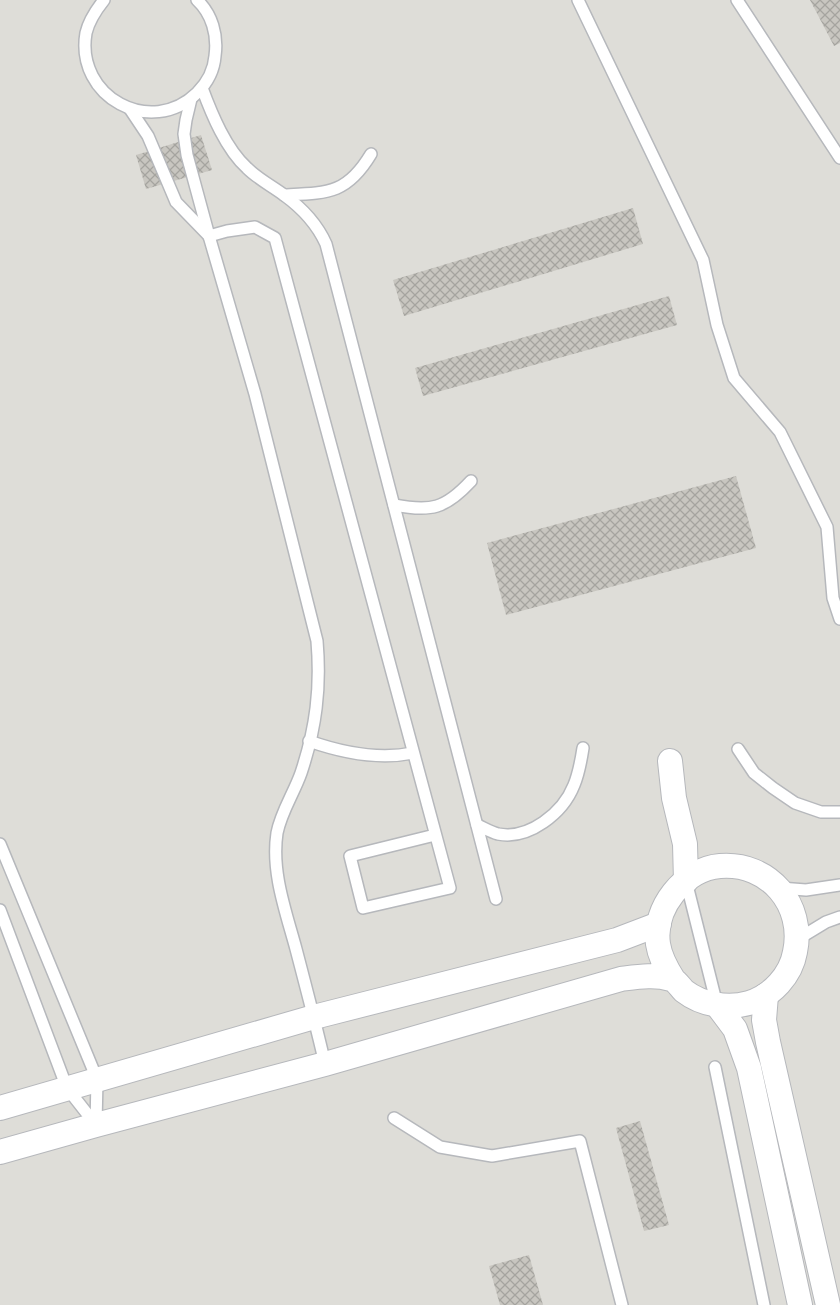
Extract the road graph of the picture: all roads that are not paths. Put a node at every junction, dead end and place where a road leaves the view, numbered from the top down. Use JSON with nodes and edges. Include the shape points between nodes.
{"nodes":[{"id":1,"x":104,"y":0,"type":"edge"},
{"id":2,"x":197,"y":0,"type":"edge"},
{"id":3,"x":578,"y":0,"type":"edge"},
{"id":4,"x":737,"y":0,"type":"edge"},
{"id":5,"x":202,"y":88,"type":"junction"},
{"id":6,"x":191,"y":99,"type":"junction"},
{"id":7,"x":130,"y":109,"type":"junction"},
{"id":8,"x":372,"y":154,"type":"dead end"},
{"id":9,"x":840,"y":158,"type":"edge"},
{"id":10,"x":284,"y":195,"type":"junction"},
{"id":11,"x":209,"y":236,"type":"junction"},
{"id":12,"x":471,"y":481,"type":"dead end"},
{"id":13,"x":394,"y":504,"type":"junction"},
{"id":14,"x":840,"y":619,"type":"edge"},
{"id":15,"x":310,"y":740,"type":"junction"},
{"id":16,"x":582,"y":748,"type":"dead end"},
{"id":17,"x":738,"y":748,"type":"dead end"},
{"id":18,"x":413,"y":753,"type":"junction"},
{"id":19,"x":670,"y":761,"type":"dead end"},
{"id":20,"x":840,"y":812,"type":"edge"},
{"id":21,"x":477,"y":825,"type":"junction"},
{"id":22,"x":435,"y":835,"type":"junction"},
{"id":23,"x":0,"y":844,"type":"edge"},
{"id":24,"x":686,"y":880,"type":"junction"},
{"id":25,"x":840,"y":885,"type":"edge"},
{"id":26,"x":779,"y":888,"type":"junction"},
{"id":27,"x":496,"y":899,"type":"dead end"},
{"id":28,"x":0,"y":910,"type":"edge"},
{"id":29,"x":840,"y":917,"type":"edge"},
{"id":30,"x":659,"y":924,"type":"junction"},
{"id":31,"x":798,"y":939,"type":"junction"},
{"id":32,"x":672,"y":979,"type":"junction"},
{"id":33,"x":766,"y":995,"type":"junction"},
{"id":34,"x":717,"y":1005,"type":"junction"},
{"id":35,"x":314,"y":1016,"type":"junction"},
{"id":36,"x":325,"y":1064,"type":"junction"},
{"id":37,"x":715,"y":1067,"type":"dead end"},
{"id":38,"x":98,"y":1079,"type":"junction"},
{"id":39,"x":67,"y":1088,"type":"junction"},
{"id":40,"x":0,"y":1108,"type":"edge"},
{"id":41,"x":394,"y":1118,"type":"dead end"},
{"id":42,"x":96,"y":1124,"type":"junction"},
{"id":43,"x":0,"y":1152,"type":"edge"},
{"id":44,"x":832,"y":1286,"type":"edge"},
{"id":45,"x":622,"y":1305,"type":"edge"},
{"id":46,"x":764,"y":1305,"type":"edge"},
{"id":47,"x":800,"y":1305,"type":"edge"},
{"id":48,"x":828,"y":1305,"type":"edge"}],
"edges":[{"from":1,"to":7,"type":"lane","via":[[86,33],[85,52],[99,87],[112,100]]},
{"from":2,"to":5,"type":"lane","via":[[210,17],[216,46],[210,76]]},
{"from":3,"to":14,"type":"lane","via":[[703,260],[717,325],[734,378],[780,432],[827,527],[833,598]]},
{"from":4,"to":9,"type":"lane"},
{"from":5,"to":6,"type":"lane"},
{"from":5,"to":10,"type":"lane","via":[[227,143],[246,168]]},
{"from":6,"to":7,"type":"lane","via":[[162,112]]},
{"from":6,"to":11,"type":"lane","via":[[184,134]]},
{"from":7,"to":11,"type":"lane","via":[[148,136],[176,202]]},
{"from":8,"to":10,"type":"lane","via":[[350,182],[331,190]]},
{"from":10,"to":13,"type":"lane","via":[[306,214],[326,244]]},
{"from":11,"to":15,"type":"lane","via":[[255,394],[317,641],[316,716]]},
{"from":11,"to":18,"type":"lane","via":[[255,227],[275,238]]},
{"from":12,"to":13,"type":"lane","via":[[459,494],[434,508]]},
{"from":13,"to":21,"type":"lane"},
{"from":15,"to":18,"type":"lane","via":[[355,754],[397,756]]},
{"from":15,"to":35,"type":"lane","via":[[301,774],[278,832],[276,857],[280,889]]},
{"from":16,"to":21,"type":"lane","via":[[573,787],[561,807],[546,820],[528,831],[512,834],[497,834]]},
{"from":17,"to":20,"type":"lane","via":[[754,773],[795,802],[822,812]]},
{"from":18,"to":22,"type":"lane"},
{"from":19,"to":24,"type":"street","via":[[684,844]]},
{"from":21,"to":27,"type":"lane"},
{"from":22,"to":22,"type":"lane","via":[[450,888],[363,908],[350,856]]},
{"from":23,"to":38,"type":"lane"},
{"from":24,"to":26,"type":"street","via":[[720,866],[762,875]]},
{"from":24,"to":30,"type":"street","via":[[670,896]]},
{"from":24,"to":34,"type":"lane"},
{"from":25,"to":26,"type":"lane","via":[[806,890]]},
{"from":26,"to":31,"type":"street","via":[[790,903]]},
{"from":28,"to":39,"type":"lane"},
{"from":29,"to":31,"type":"lane"},
{"from":30,"to":32,"type":"street","via":[[658,943]]},
{"from":30,"to":35,"type":"street","via":[[617,940]]},
{"from":31,"to":33,"type":"street","via":[[794,961],[783,980]]},
{"from":32,"to":34,"type":"street","via":[[685,992]]},
{"from":32,"to":36,"type":"street","via":[[648,976],[604,983]]},
{"from":33,"to":34,"type":"street","via":[[750,1003]]},
{"from":33,"to":44,"type":"street","via":[[764,1020],[768,1042]]},
{"from":34,"to":47,"type":"street","via":[[735,1029],[749,1068]]},
{"from":35,"to":36,"type":"lane"},
{"from":35,"to":38,"type":"street"},
{"from":36,"to":42,"type":"street"},
{"from":37,"to":46,"type":"lane"},
{"from":38,"to":39,"type":"street"},
{"from":38,"to":42,"type":"lane"},
{"from":39,"to":40,"type":"street"},
{"from":39,"to":42,"type":"lane"},
{"from":41,"to":45,"type":"lane","via":[[440,1147],[492,1156],[580,1141]]},
{"from":42,"to":43,"type":"street"},
{"from":44,"to":48,"type":"street"}]}
